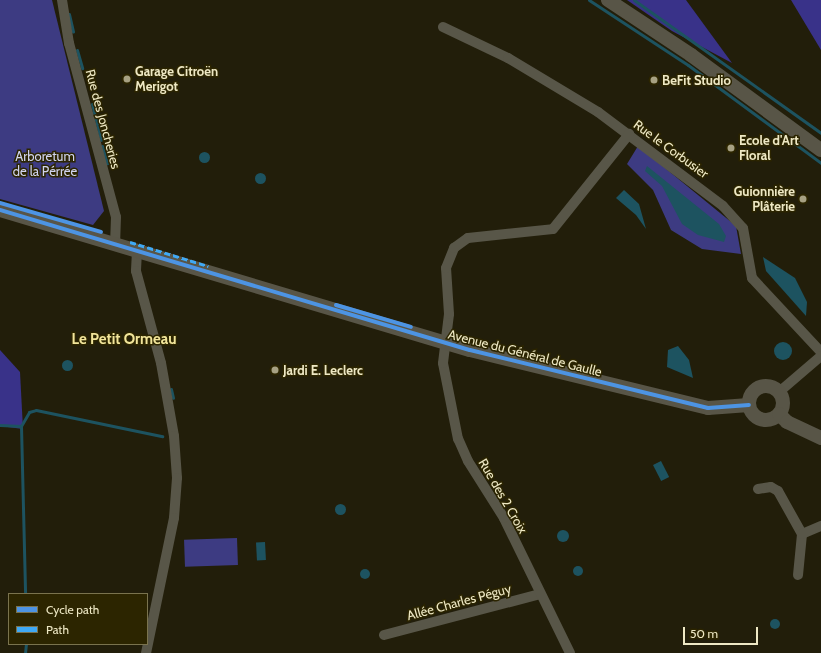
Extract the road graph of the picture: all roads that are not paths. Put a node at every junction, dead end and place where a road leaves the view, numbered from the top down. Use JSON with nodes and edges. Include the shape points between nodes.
{"nodes":[{"id":1,"x":62,"y":0,"type":"edge"},
{"id":2,"x":608,"y":0,"type":"edge"},
{"id":3,"x":443,"y":27,"type":"dead end"},
{"id":4,"x":629,"y":134,"type":"junction"},
{"id":5,"x":821,"y":150,"type":"edge"},
{"id":6,"x":0,"y":210,"type":"edge"},
{"id":7,"x":115,"y":244,"type":"junction"},
{"id":8,"x":137,"y":251,"type":"junction"},
{"id":9,"x":445,"y":343,"type":"junction"},
{"id":10,"x":821,"y":352,"type":"edge"},
{"id":11,"x":821,"y":356,"type":"edge"},
{"id":12,"x":779,"y":392,"type":"junction"},
{"id":13,"x":749,"y":405,"type":"junction"},
{"id":14,"x":779,"y":414,"type":"junction"},
{"id":15,"x":821,"y":438,"type":"edge"},
{"id":16,"x":758,"y":489,"type":"dead end"},
{"id":17,"x":821,"y":526,"type":"edge"},
{"id":18,"x":802,"y":534,"type":"junction"},
{"id":19,"x":798,"y":575,"type":"dead end"},
{"id":20,"x":540,"y":594,"type":"junction"},
{"id":21,"x":384,"y":635,"type":"dead end"},
{"id":22,"x":148,"y":643,"type":"edge"},
{"id":23,"x":570,"y":653,"type":"edge"}],
"edges":[{"from":1,"to":7,"type":"street","name":"Rue des Joncheries","via":[[69,42],[116,217]]},
{"from":2,"to":5,"type":"street","via":[[691,55]]},
{"from":3,"to":4,"type":"street","name":"Rue le Corbusier","via":[[508,58]]},
{"from":4,"to":9,"type":"street","name":"Rue des 2 Croix","via":[[553,228],[468,238],[454,248],[446,268],[449,314]]},
{"from":4,"to":10,"type":"street","name":"Rue le Corbusier","via":[[734,216],[745,234],[746,260],[752,278]]},
{"from":6,"to":7,"type":"street","name":"Avenue du Général de Gaulle"},
{"from":7,"to":8,"type":"street","name":"Avenue du Général de Gaulle"},
{"from":8,"to":9,"type":"street","name":"Avenue du Général de Gaulle"},
{"from":8,"to":22,"type":"street","via":[[136,271],[161,363],[173,428],[177,478],[174,518]]},
{"from":9,"to":13,"type":"street","name":"Avenue du Général de Gaulle","via":[[708,408]]},
{"from":9,"to":20,"type":"street","name":"Rue des 2 Croix","via":[[444,363],[458,439],[468,461],[504,518]]},
{"from":11,"to":12,"type":"street"},
{"from":12,"to":13,"type":"street","via":[[761,386],[751,396]]},
{"from":12,"to":14,"type":"street","via":[[783,405]]},
{"from":13,"to":14,"type":"street","via":[[754,415],[764,420]]},
{"from":14,"to":15,"type":"street","via":[[787,422]]},
{"from":16,"to":18,"type":"street","via":[[771,487],[778,491]]},
{"from":17,"to":18,"type":"street"},
{"from":18,"to":19,"type":"street"},
{"from":20,"to":21,"type":"street","name":"Allée Charles Péguy"},
{"from":20,"to":23,"type":"street","name":"Rue des 2 Croix"}]}
